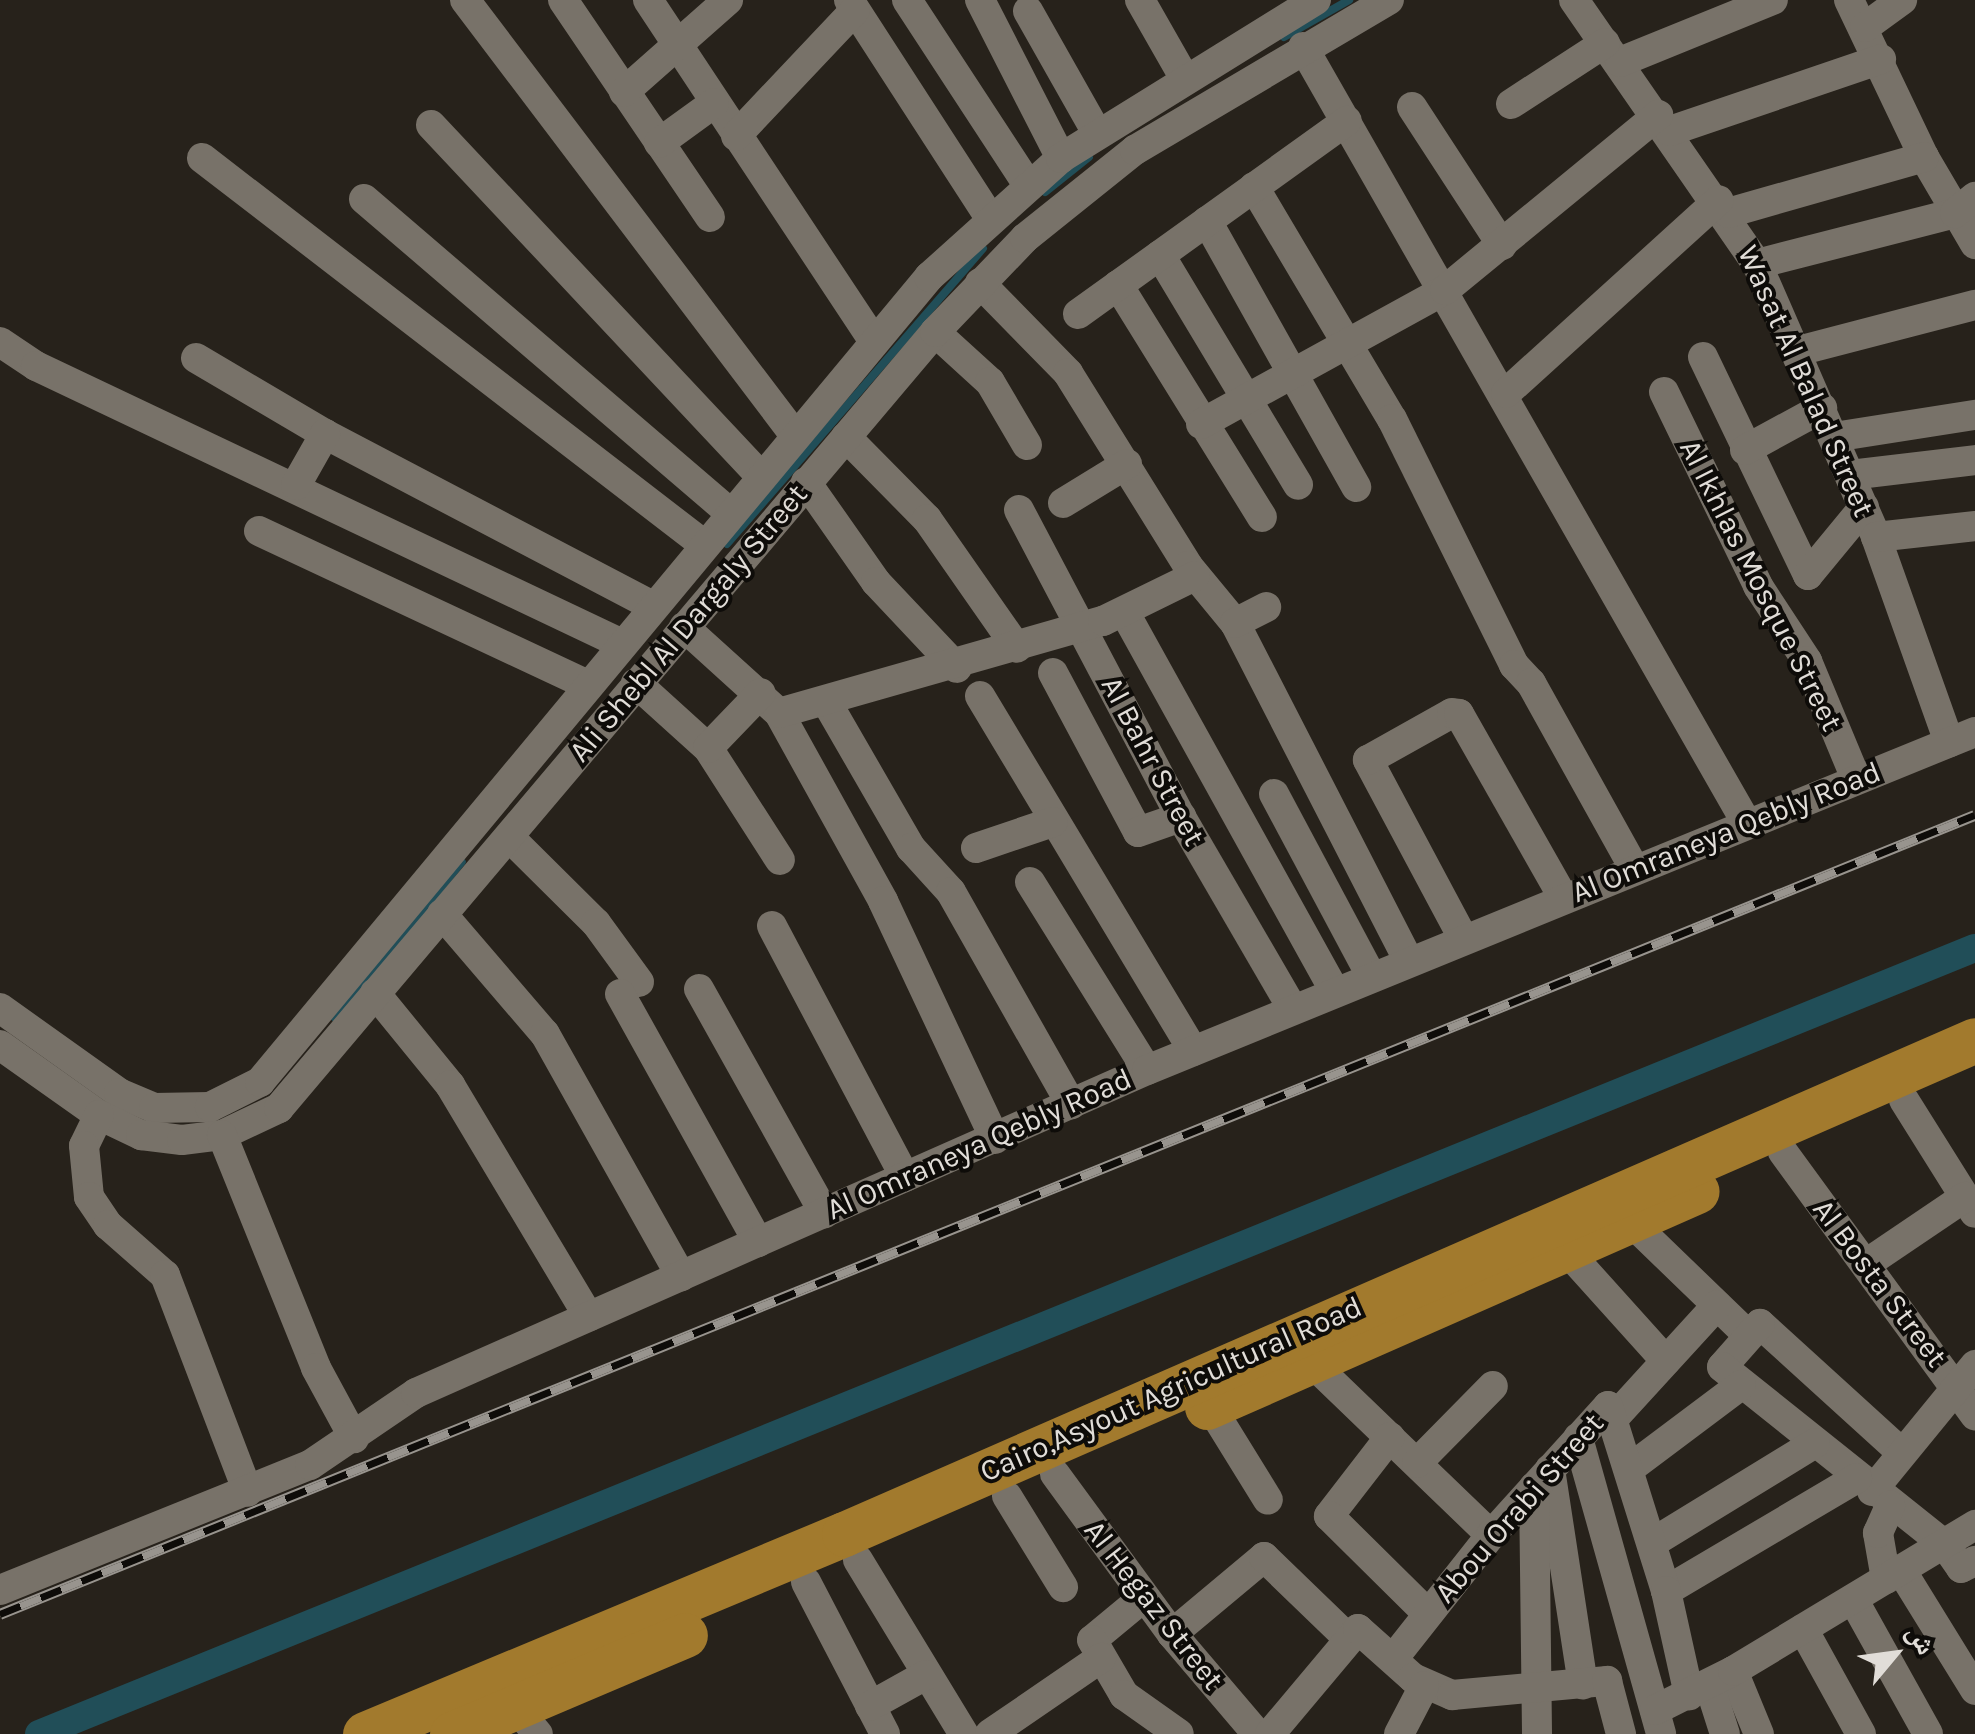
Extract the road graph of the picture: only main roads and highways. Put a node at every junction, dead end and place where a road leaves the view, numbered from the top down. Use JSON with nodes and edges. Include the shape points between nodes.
{"nodes":[{"id":1,"x":1975,"y":1040,"type":"edge"},
{"id":2,"x":1975,"y":1071,"type":"edge"},
{"id":3,"x":1331,"y":1342,"type":"junction"},
{"id":4,"x":527,"y":1721,"type":"edge"},
{"id":5,"x":441,"y":1725,"type":"edge"},
{"id":6,"x":365,"y":1734,"type":"edge"}],
"edges":[{"from":1,"to":3,"type":"highway","name":"Cairo,Asyout Agricultural Road"},
{"from":2,"to":3,"type":"highway","name":"Cairo,Asyout Agricultural Road","via":[[1566,1250]]},
{"from":3,"to":4,"type":"highway","name":"Cairo,Asyout Agricultural Road","via":[[1210,1406],[806,1582]]},
{"from":3,"to":5,"type":"highway","name":"Cairo,Asyout Agricultural Road"},
{"from":4,"to":5,"type":"highway","name":"Cairo,Asyout Agricultural Road"},
{"from":5,"to":6,"type":"highway","name":"Cairo,Asyout Agricultural Road"}]}
